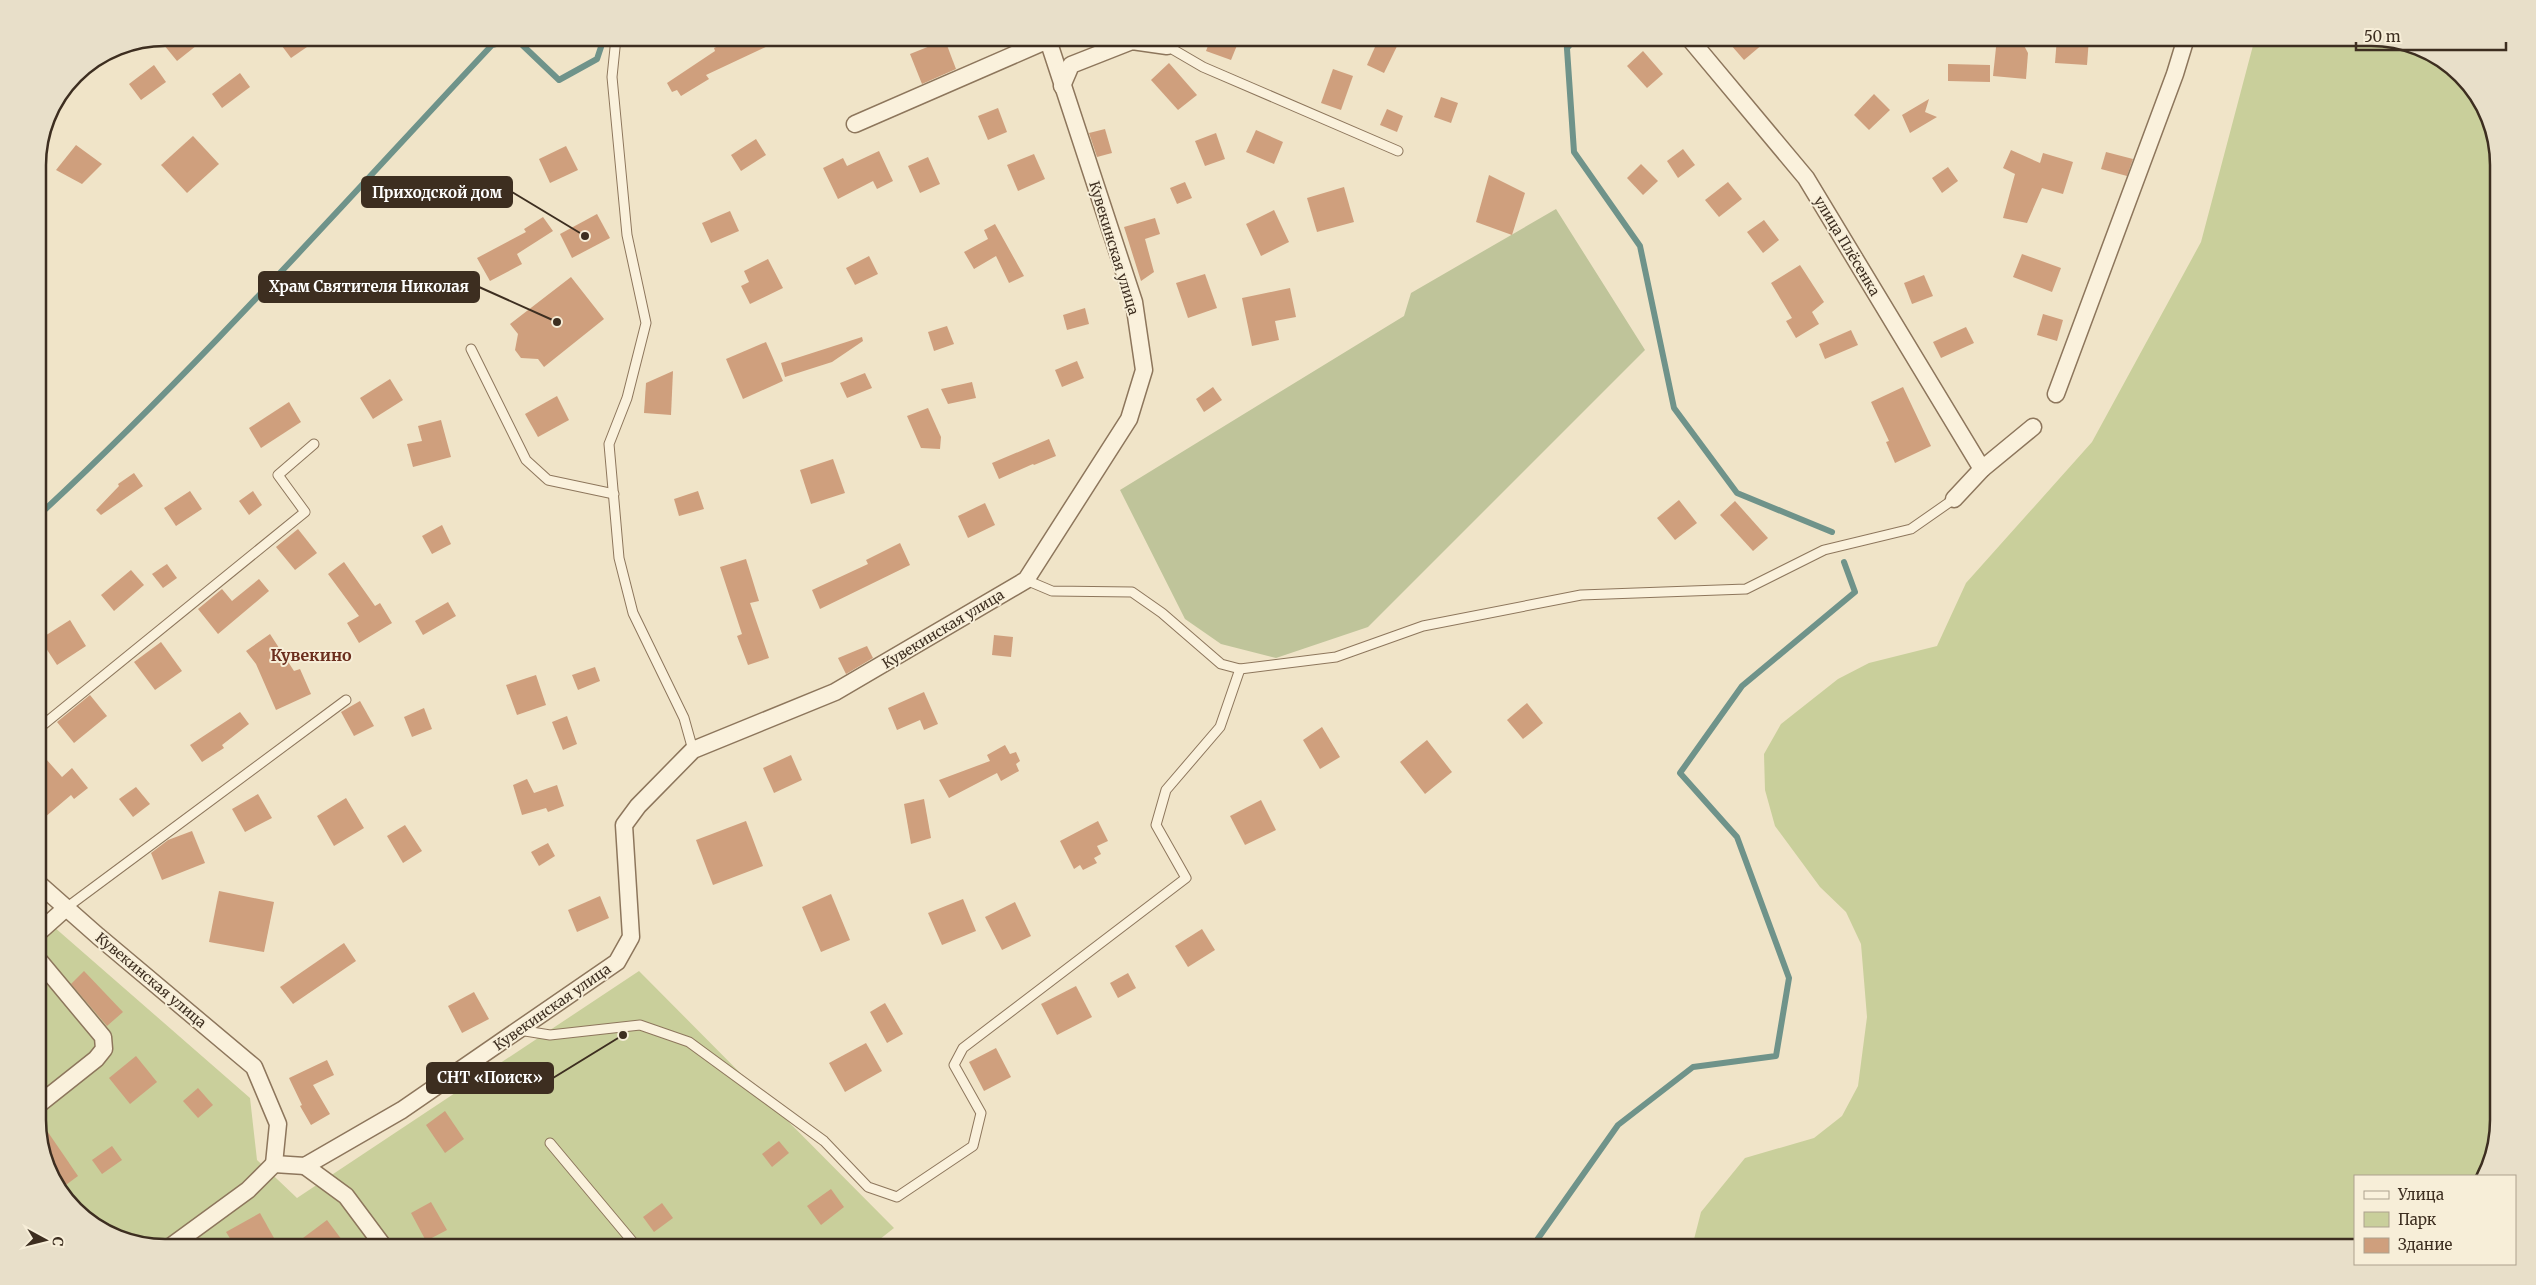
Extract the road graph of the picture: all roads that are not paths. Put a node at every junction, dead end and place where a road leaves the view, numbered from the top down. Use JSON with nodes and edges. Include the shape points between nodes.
{"nodes":[{"id":1,"x":1696,"y":46,"type":"edge"},
{"id":2,"x":2184,"y":46,"type":"edge"},
{"id":3,"x":615,"y":47,"type":"edge"},
{"id":4,"x":1033,"y":47,"type":"edge"},
{"id":5,"x":1050,"y":47,"type":"edge"},
{"id":6,"x":1116,"y":47,"type":"edge"},
{"id":7,"x":1168,"y":47,"type":"edge"},
{"id":8,"x":1062,"y":86,"type":"junction"},
{"id":9,"x":855,"y":124,"type":"dead end"},
{"id":10,"x":1398,"y":151,"type":"dead end"},
{"id":11,"x":471,"y":349,"type":"dead end"},
{"id":12,"x":2056,"y":394,"type":"dead end"},
{"id":13,"x":2033,"y":427,"type":"dead end"},
{"id":14,"x":314,"y":444,"type":"dead end"},
{"id":15,"x":1982,"y":469,"type":"junction"},
{"id":16,"x":614,"y":494,"type":"junction"},
{"id":17,"x":1954,"y":499,"type":"joint"},
{"id":18,"x":1026,"y":580,"type":"junction"},
{"id":19,"x":1240,"y":669,"type":"junction"},
{"id":20,"x":346,"y":700,"type":"dead end"},
{"id":21,"x":47,"y":722,"type":"edge"},
{"id":22,"x":693,"y":750,"type":"junction"},
{"id":23,"x":47,"y":891,"type":"edge"},
{"id":24,"x":66,"y":908,"type":"junction"},
{"id":25,"x":47,"y":926,"type":"edge"},
{"id":26,"x":47,"y":970,"type":"edge"},
{"id":27,"x":518,"y":1030,"type":"junction"},
{"id":28,"x":47,"y":1098,"type":"edge"},
{"id":29,"x":550,"y":1143,"type":"dead end"},
{"id":30,"x":274,"y":1164,"type":"junction"},
{"id":31,"x":305,"y":1166,"type":"junction"},
{"id":32,"x":182,"y":1239,"type":"edge"},
{"id":33,"x":377,"y":1239,"type":"edge"},
{"id":34,"x":630,"y":1239,"type":"edge"}],
"edges":[{"from":1,"to":15,"type":"street","name":"улица Плёсенка","via":[[1806,178]]},
{"from":2,"to":12,"type":"street"},
{"from":3,"to":16,"type":"lane","via":[[612,76],[627,236],[646,323],[627,398],[609,444]]},
{"from":4,"to":9,"type":"street","name":"Кувекинская улица"},
{"from":5,"to":8,"type":"street","name":"Кувекинская улица"},
{"from":6,"to":8,"type":"street","via":[[1071,65]]},
{"from":7,"to":10,"type":"lane","via":[[1203,67]]},
{"from":8,"to":18,"type":"street","name":"Кувекинская улица","via":[[1134,302],[1144,370],[1129,419]]},
{"from":11,"to":16,"type":"lane","via":[[526,460],[548,480]]},
{"from":13,"to":15,"type":"street"},
{"from":14,"to":21,"type":"lane","via":[[278,475],[305,512]]},
{"from":15,"to":17,"type":"street"},
{"from":16,"to":22,"type":"lane","via":[[619,558],[633,613],[684,718]]},
{"from":17,"to":19,"type":"lane","via":[[1911,529],[1824,550],[1746,589],[1580,595],[1423,626],[1336,657]]},
{"from":18,"to":19,"type":"lane","via":[[1052,591],[1132,592],[1222,664]]},
{"from":18,"to":22,"type":"street","name":"Кувекинская улица","via":[[835,692]]},
{"from":19,"to":27,"type":"lane","via":[[1220,727],[1166,790],[1156,825],[1186,878],[962,1048],[954,1065],[981,1113],[973,1146],[897,1196],[868,1187],[824,1141],[689,1042],[640,1025],[550,1035]]},
{"from":20,"to":24,"type":"lane"},
{"from":22,"to":27,"type":"street","name":"Кувекинская улица","via":[[638,806],[624,825],[631,937],[616,962]]},
{"from":23,"to":24,"type":"street","name":"Кувекинская улица"},
{"from":24,"to":25,"type":"street"},
{"from":24,"to":30,"type":"street","name":"Кувекинская улица","via":[[254,1067],[278,1124]]},
{"from":26,"to":28,"type":"street","via":[[103,1037],[104,1049]]},
{"from":27,"to":31,"type":"street","name":"Кувекинская улица","via":[[402,1110]]},
{"from":29,"to":34,"type":"lane"},
{"from":30,"to":31,"type":"street"},
{"from":30,"to":32,"type":"street","via":[[248,1190]]},
{"from":31,"to":33,"type":"street","via":[[346,1196]]}]}
